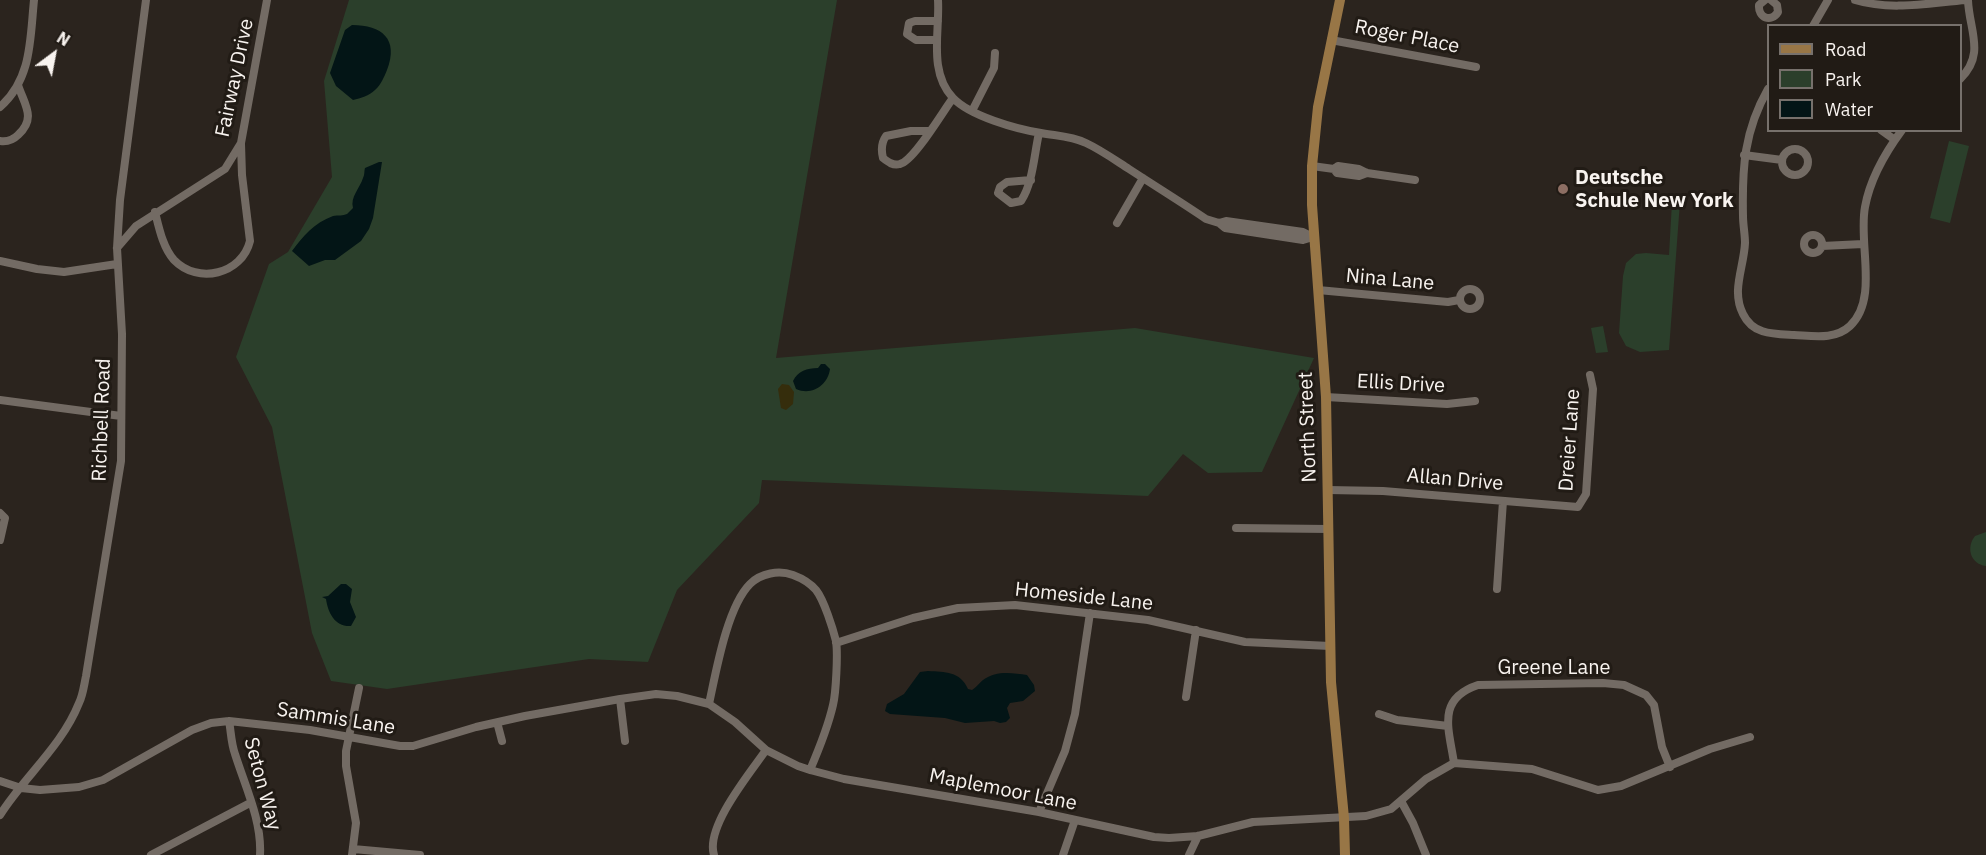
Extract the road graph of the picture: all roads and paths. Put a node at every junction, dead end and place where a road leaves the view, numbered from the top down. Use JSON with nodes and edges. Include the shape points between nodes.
{"nodes":[{"id":1,"x":34,"y":0,"type":"edge"},
{"id":2,"x":146,"y":0,"type":"edge"},
{"id":3,"x":267,"y":0,"type":"edge"},
{"id":4,"x":938,"y":0,"type":"edge"},
{"id":5,"x":1340,"y":0,"type":"edge"},
{"id":6,"x":1765,"y":0,"type":"edge"},
{"id":7,"x":1771,"y":0,"type":"edge"},
{"id":8,"x":1828,"y":0,"type":"edge"},
{"id":9,"x":1855,"y":0,"type":"edge"},
{"id":10,"x":1967,"y":0,"type":"edge"},
{"id":11,"x":938,"y":21,"type":"junction"},
{"id":12,"x":1772,"y":22,"type":"edge"},
{"id":13,"x":1814,"y":24,"type":"edge"},
{"id":14,"x":1331,"y":39,"type":"junction"},
{"id":15,"x":937,"y":40,"type":"junction"},
{"id":16,"x":995,"y":53,"type":"dead end"},
{"id":17,"x":1476,"y":67,"type":"dead end"},
{"id":18,"x":1962,"y":77,"type":"edge"},
{"id":19,"x":18,"y":85,"type":"junction"},
{"id":20,"x":1767,"y":91,"type":"edge"},
{"id":21,"x":953,"y":98,"type":"junction"},
{"id":22,"x":0,"y":107,"type":"edge"},
{"id":23,"x":972,"y":111,"type":"junction"},
{"id":24,"x":930,"y":131,"type":"junction"},
{"id":25,"x":1884,"y":132,"type":"edge"},
{"id":26,"x":1901,"y":132,"type":"edge"},
{"id":27,"x":1039,"y":133,"type":"junction"},
{"id":28,"x":1895,"y":140,"type":"junction"},
{"id":29,"x":0,"y":141,"type":"edge"},
{"id":30,"x":241,"y":143,"type":"junction"},
{"id":31,"x":1744,"y":155,"type":"junction"},
{"id":32,"x":1782,"y":160,"type":"dead end"},
{"id":33,"x":1312,"y":166,"type":"junction"},
{"id":34,"x":225,"y":169,"type":"junction"},
{"id":35,"x":242,"y":175,"type":"junction"},
{"id":36,"x":1143,"y":178,"type":"junction"},
{"id":37,"x":1030,"y":180,"type":"dead end"},
{"id":38,"x":1415,"y":180,"type":"dead end"},
{"id":39,"x":155,"y":212,"type":"junction"},
{"id":40,"x":1117,"y":223,"type":"dead end"},
{"id":41,"x":1313,"y":237,"type":"junction"},
{"id":42,"x":1863,"y":244,"type":"junction"},
{"id":43,"x":1822,"y":246,"type":"dead end"},
{"id":44,"x":117,"y":248,"type":"junction"},
{"id":45,"x":0,"y":261,"type":"edge"},
{"id":46,"x":117,"y":264,"type":"junction"},
{"id":47,"x":1318,"y":290,"type":"junction"},
{"id":48,"x":1459,"y":300,"type":"dead end"},
{"id":49,"x":1590,"y":375,"type":"dead end"},
{"id":50,"x":1326,"y":397,"type":"junction"},
{"id":51,"x":0,"y":400,"type":"edge"},
{"id":52,"x":1475,"y":401,"type":"dead end"},
{"id":53,"x":121,"y":416,"type":"junction"},
{"id":54,"x":1328,"y":490,"type":"junction"},
{"id":55,"x":1503,"y":501,"type":"junction"},
{"id":56,"x":1578,"y":507,"type":"joint"},
{"id":57,"x":0,"y":513,"type":"edge"},
{"id":58,"x":1236,"y":528,"type":"dead end"},
{"id":59,"x":1329,"y":530,"type":"junction"},
{"id":60,"x":0,"y":540,"type":"edge"},
{"id":61,"x":1497,"y":589,"type":"dead end"},
{"id":62,"x":1090,"y":613,"type":"junction"},
{"id":63,"x":1196,"y":630,"type":"junction"},
{"id":64,"x":836,"y":643,"type":"junction"},
{"id":65,"x":1330,"y":646,"type":"junction"},
{"id":66,"x":359,"y":688,"type":"dead end"},
{"id":67,"x":677,"y":696,"type":"joint"},
{"id":68,"x":1186,"y":697,"type":"dead end"},
{"id":69,"x":620,"y":699,"type":"junction"},
{"id":70,"x":709,"y":704,"type":"junction"},
{"id":71,"x":1379,"y":714,"type":"dead end"},
{"id":72,"x":230,"y":721,"type":"junction"},
{"id":73,"x":497,"y":722,"type":"junction"},
{"id":74,"x":1448,"y":726,"type":"junction"},
{"id":75,"x":348,"y":737,"type":"junction"},
{"id":76,"x":1750,"y":737,"type":"dead end"},
{"id":77,"x":502,"y":741,"type":"dead end"},
{"id":78,"x":625,"y":741,"type":"dead end"},
{"id":79,"x":766,"y":750,"type":"junction"},
{"id":80,"x":1454,"y":763,"type":"junction"},
{"id":81,"x":1670,"y":767,"type":"junction"},
{"id":82,"x":810,"y":770,"type":"junction"},
{"id":83,"x":0,"y":781,"type":"edge"},
{"id":84,"x":21,"y":788,"type":"junction"},
{"id":85,"x":1401,"y":801,"type":"junction"},
{"id":86,"x":250,"y":803,"type":"junction"},
{"id":87,"x":1039,"y":812,"type":"junction"},
{"id":88,"x":0,"y":815,"type":"edge"},
{"id":89,"x":1344,"y":818,"type":"junction"},
{"id":90,"x":1075,"y":820,"type":"junction"},
{"id":91,"x":1198,"y":836,"type":"junction"},
{"id":92,"x":353,"y":852,"type":"edge"},
{"id":93,"x":151,"y":855,"type":"edge"},
{"id":94,"x":260,"y":855,"type":"edge"},
{"id":95,"x":420,"y":855,"type":"edge"},
{"id":96,"x":714,"y":855,"type":"edge"},
{"id":97,"x":1063,"y":855,"type":"edge"},
{"id":98,"x":1189,"y":855,"type":"edge"},
{"id":99,"x":1345,"y":855,"type":"edge"},
{"id":100,"x":1426,"y":855,"type":"edge"}],
"edges":[{"from":1,"to":19,"type":"street","via":[[28,61]]},
{"from":2,"to":44,"type":"street","name":"Richbell Road"},
{"from":3,"to":30,"type":"street","name":"Fairway Drive"},
{"from":4,"to":11,"type":"street"},
{"from":5,"to":14,"type":"main road","name":"North Street"},
{"from":6,"to":12,"type":"street","via":[[1759,11]]},
{"from":7,"to":12,"type":"street","via":[[1778,8]]},
{"from":8,"to":13,"type":"street"},
{"from":9,"to":10,"type":"street","via":[[1892,6]]},
{"from":10,"to":18,"type":"street","via":[[1978,47],[1974,62]]},
{"from":11,"to":15,"type":"street"},
{"from":11,"to":15,"type":"street","via":[[909,23],[907,34],[916,40]]},
{"from":14,"to":17,"type":"street","name":"Roger Place"},
{"from":14,"to":33,"type":"main road","name":"North Street"},
{"from":15,"to":21,"type":"street","via":[[938,68]]},
{"from":16,"to":23,"type":"street","via":[[994,68]]},
{"from":19,"to":22,"type":"street"},
{"from":19,"to":29,"type":"street","via":[[29,118],[15,138]]},
{"from":20,"to":31,"type":"street"},
{"from":21,"to":23,"type":"street"},
{"from":21,"to":24,"type":"street"},
{"from":23,"to":27,"type":"street"},
{"from":24,"to":24,"type":"street","via":[[908,160],[898,165],[883,158],[882,141],[886,136]]},
{"from":25,"to":28,"type":"street"},
{"from":26,"to":28,"type":"street"},
{"from":27,"to":36,"type":"street","via":[[1085,143]]},
{"from":27,"to":37,"type":"street"},
{"from":28,"to":42,"type":"street","via":[[1880,166],[1865,208]]},
{"from":30,"to":34,"type":"street","name":"Fairway Drive"},
{"from":30,"to":35,"type":"street"},
{"from":31,"to":32,"type":"street"},
{"from":31,"to":42,"type":"street","via":[[1745,241],[1738,302],[1750,324],[1766,333],[1826,336],[1852,325],[1863,309],[1865,297]]},
{"from":33,"to":38,"type":"street","via":[[1359,176],[1367,173]]},
{"from":33,"to":41,"type":"main road","name":"North Street"},
{"from":34,"to":35,"type":"street"},
{"from":34,"to":39,"type":"street","name":"Fairway Drive"},
{"from":35,"to":39,"type":"street","via":[[250,241],[240,259],[228,269],[205,275],[175,261],[166,248]]},
{"from":36,"to":40,"type":"street"},
{"from":36,"to":41,"type":"street","via":[[1225,228],[1303,240]]},
{"from":39,"to":44,"type":"street","name":"Fairway Drive"},
{"from":41,"to":47,"type":"main road","name":"North Street"},
{"from":42,"to":43,"type":"street"},
{"from":44,"to":46,"type":"street","name":"Richbell Road"},
{"from":45,"to":46,"type":"street","via":[[64,272]]},
{"from":46,"to":53,"type":"street","name":"Richbell Road","via":[[122,334]]},
{"from":47,"to":48,"type":"street","name":"Nina Lane"},
{"from":47,"to":50,"type":"main road","name":"North Street"},
{"from":49,"to":56,"type":"street","name":"Dreier Lane","via":[[1593,389],[1586,494]]},
{"from":50,"to":52,"type":"street","name":"Ellis Drive","via":[[1447,404]]},
{"from":50,"to":54,"type":"main road","name":"North Street"},
{"from":51,"to":53,"type":"street"},
{"from":53,"to":84,"type":"street","name":"Richbell Road","via":[[121,461],[80,702],[52,749]]},
{"from":54,"to":55,"type":"street","name":"Allan Drive"},
{"from":54,"to":59,"type":"main road","name":"North Street"},
{"from":55,"to":56,"type":"street","name":"Allan Drive"},
{"from":55,"to":61,"type":"street"},
{"from":57,"to":60,"type":"street","via":[[5,518]]},
{"from":58,"to":59,"type":"street"},
{"from":59,"to":65,"type":"main road","name":"North Street"},
{"from":62,"to":63,"type":"street","name":"Homeside Lane"},
{"from":62,"to":64,"type":"street","name":"Homeside Lane","via":[[1014,605],[958,608],[912,618]]},
{"from":62,"to":87,"type":"street","via":[[1065,751]]},
{"from":63,"to":65,"type":"street","name":"Homeside Lane","via":[[1245,642]]},
{"from":63,"to":68,"type":"street"},
{"from":64,"to":70,"type":"street","via":[[820,597],[810,584],[788,574],[757,579],[741,596],[731,620]]},
{"from":64,"to":82,"type":"street","via":[[834,703]]},
{"from":65,"to":89,"type":"main road","name":"North Street"},
{"from":66,"to":75,"type":"street"},
{"from":67,"to":69,"type":"street","name":"Sammis Lane","via":[[656,694]]},
{"from":67,"to":70,"type":"street","name":"Maplemoor Lane"},
{"from":69,"to":73,"type":"street","name":"Sammis Lane"},
{"from":69,"to":78,"type":"street"},
{"from":70,"to":79,"type":"street","name":"Maplemoor Lane"},
{"from":71,"to":74,"type":"street"},
{"from":72,"to":75,"type":"street","name":"Sammis Lane"},
{"from":72,"to":84,"type":"street","name":"Sammis Lane","via":[[192,730],[103,780],[80,788]]},
{"from":72,"to":86,"type":"street","name":"Seton Way","via":[[234,751]]},
{"from":73,"to":75,"type":"street","name":"Sammis Lane","via":[[413,746]]},
{"from":73,"to":77,"type":"street"},
{"from":74,"to":80,"type":"street","name":"Greene Lane"},
{"from":74,"to":81,"type":"street","name":"Greene Lane","via":[[1449,709],[1463,690],[1478,685],[1624,685],[1646,695],[1653,705]]},
{"from":75,"to":92,"type":"street","via":[[346,766],[356,823]]},
{"from":76,"to":81,"type":"street"},
{"from":79,"to":82,"type":"street","name":"Maplemoor Lane"},
{"from":79,"to":96,"type":"street","via":[[731,800],[712,840]]},
{"from":80,"to":81,"type":"street","via":[[1532,769],[1598,790],[1621,786]]},
{"from":80,"to":85,"type":"street","name":"Maplemoor Lane","via":[[1426,779]]},
{"from":82,"to":87,"type":"street","name":"Maplemoor Lane"},
{"from":83,"to":84,"type":"street","name":"Sammis Lane"},
{"from":84,"to":88,"type":"street","name":"Richbell Road"},
{"from":85,"to":89,"type":"street","name":"Maplemoor Lane","via":[[1391,809]]},
{"from":85,"to":100,"type":"street"},
{"from":86,"to":93,"type":"street"},
{"from":86,"to":94,"type":"street","name":"Seton Way","via":[[260,835]]},
{"from":87,"to":90,"type":"street","name":"Maplemoor Lane"},
{"from":89,"to":91,"type":"street","name":"Maplemoor Lane","via":[[1252,822]]},
{"from":89,"to":99,"type":"main road","name":"North Street"},
{"from":90,"to":91,"type":"street","name":"Maplemoor Lane","via":[[1154,837]]},
{"from":90,"to":97,"type":"street"},
{"from":91,"to":98,"type":"street"},
{"from":92,"to":95,"type":"street"}]}
